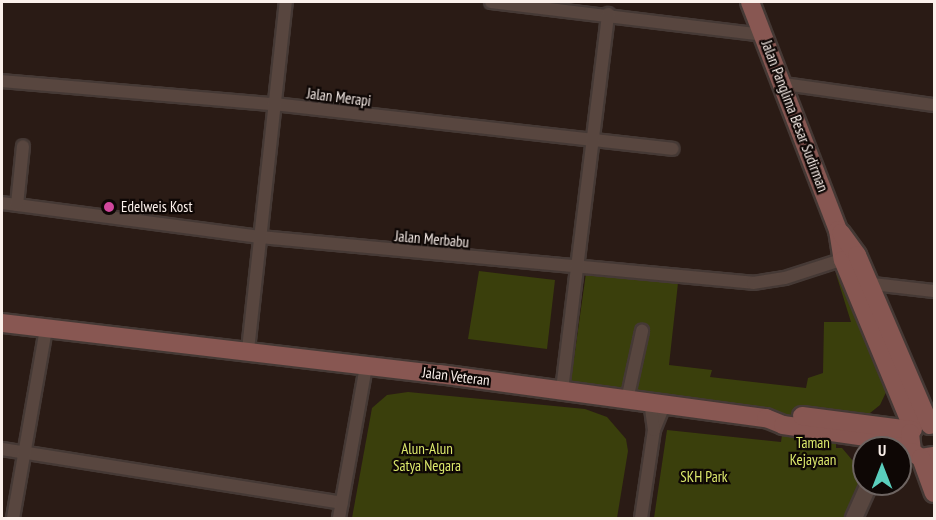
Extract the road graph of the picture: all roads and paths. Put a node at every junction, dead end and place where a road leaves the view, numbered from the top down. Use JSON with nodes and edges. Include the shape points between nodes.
{"nodes":[{"id":1,"x":286,"y":2,"type":"edge"},
{"id":2,"x":491,"y":2,"type":"edge"},
{"id":3,"x":750,"y":2,"type":"edge"},
{"id":4,"x":608,"y":14,"type":"junction"},
{"id":5,"x":763,"y":35,"type":"junction"},
{"id":6,"x":2,"y":81,"type":"edge"},
{"id":7,"x":784,"y":84,"type":"junction"},
{"id":8,"x":273,"y":104,"type":"junction"},
{"id":9,"x":934,"y":105,"type":"edge"},
{"id":10,"x":590,"y":140,"type":"junction"},
{"id":11,"x":23,"y":146,"type":"dead end"},
{"id":12,"x":672,"y":149,"type":"dead end"},
{"id":13,"x":2,"y":203,"type":"edge"},
{"id":14,"x":17,"y":205,"type":"junction"},
{"id":15,"x":260,"y":237,"type":"junction"},
{"id":16,"x":850,"y":257,"type":"junction"},
{"id":17,"x":576,"y":269,"type":"junction"},
{"id":18,"x":860,"y":283,"type":"junction"},
{"id":19,"x":934,"y":291,"type":"edge"},
{"id":20,"x":2,"y":323,"type":"edge"},
{"id":21,"x":46,"y":328,"type":"junction"},
{"id":22,"x":642,"y":331,"type":"dead end"},
{"id":23,"x":248,"y":350,"type":"junction"},
{"id":24,"x":366,"y":366,"type":"junction"},
{"id":25,"x":562,"y":390,"type":"junction"},
{"id":26,"x":627,"y":400,"type":"junction"},
{"id":27,"x":657,"y":404,"type":"junction"},
{"id":28,"x":909,"y":434,"type":"edge"},
{"id":29,"x":2,"y":449,"type":"edge"},
{"id":30,"x":24,"y":452,"type":"junction"},
{"id":31,"x":928,"y":457,"type":"edge"},
{"id":32,"x":934,"y":493,"type":"edge"},
{"id":33,"x":864,"y":496,"type":"edge"},
{"id":34,"x":342,"y":503,"type":"junction"},
{"id":35,"x":13,"y":519,"type":"edge"},
{"id":36,"x":339,"y":519,"type":"edge"},
{"id":37,"x":641,"y":519,"type":"edge"},
{"id":38,"x":854,"y":519,"type":"edge"}],
"edges":[{"from":1,"to":8,"type":"street"},
{"from":2,"to":4,"type":"street"},
{"from":3,"to":5,"type":"main road","name":"Jalan Panglima Besar Sudirman"},
{"from":4,"to":5,"type":"street"},
{"from":4,"to":10,"type":"street"},
{"from":5,"to":7,"type":"main road","name":"Jalan Panglima Besar Sudirman"},
{"from":6,"to":8,"type":"street","name":"Jalan Merapi"},
{"from":7,"to":9,"type":"street"},
{"from":7,"to":16,"type":"main road","name":"Jalan Panglima Besar Sudirman"},
{"from":8,"to":10,"type":"street","name":"Jalan Merapi"},
{"from":8,"to":15,"type":"street"},
{"from":10,"to":12,"type":"street","name":"Jalan Merapi"},
{"from":10,"to":17,"type":"street"},
{"from":11,"to":14,"type":"street"},
{"from":13,"to":14,"type":"street","name":"Jalan Merbabu"},
{"from":14,"to":15,"type":"street","name":"Jalan Merbabu"},
{"from":15,"to":17,"type":"street","name":"Jalan Merbabu"},
{"from":15,"to":23,"type":"street"},
{"from":16,"to":17,"type":"street","name":"Jalan Merbabu","via":[[785,278],[753,282]]},
{"from":16,"to":18,"type":"main road","name":"Jalan Panglima Besar Sudirman"},
{"from":17,"to":25,"type":"street"},
{"from":18,"to":19,"type":"street"},
{"from":18,"to":28,"type":"main road","name":"Jalan Panglima Besar Sudirman"},
{"from":20,"to":21,"type":"main road","name":"Jalan Veteran"},
{"from":21,"to":23,"type":"main road","name":"Jalan Veteran"},
{"from":21,"to":30,"type":"street"},
{"from":22,"to":26,"type":"street"},
{"from":23,"to":24,"type":"main road","name":"Jalan Veteran"},
{"from":24,"to":25,"type":"main road","name":"Jalan Veteran"},
{"from":24,"to":34,"type":"street"},
{"from":25,"to":26,"type":"main road","name":"Jalan Veteran"},
{"from":26,"to":27,"type":"main road","name":"Jalan Veteran"},
{"from":27,"to":28,"type":"main road","name":"Jalan Veteran","via":[[766,418],[775,423]]},
{"from":27,"to":37,"type":"street"},
{"from":28,"to":31,"type":"main road","name":"Jalan Panglima Besar Sudirman"},
{"from":29,"to":30,"type":"street"},
{"from":30,"to":34,"type":"street"},
{"from":30,"to":35,"type":"street"},
{"from":31,"to":32,"type":"main road"},
{"from":33,"to":38,"type":"street"},
{"from":34,"to":36,"type":"street"}]}
